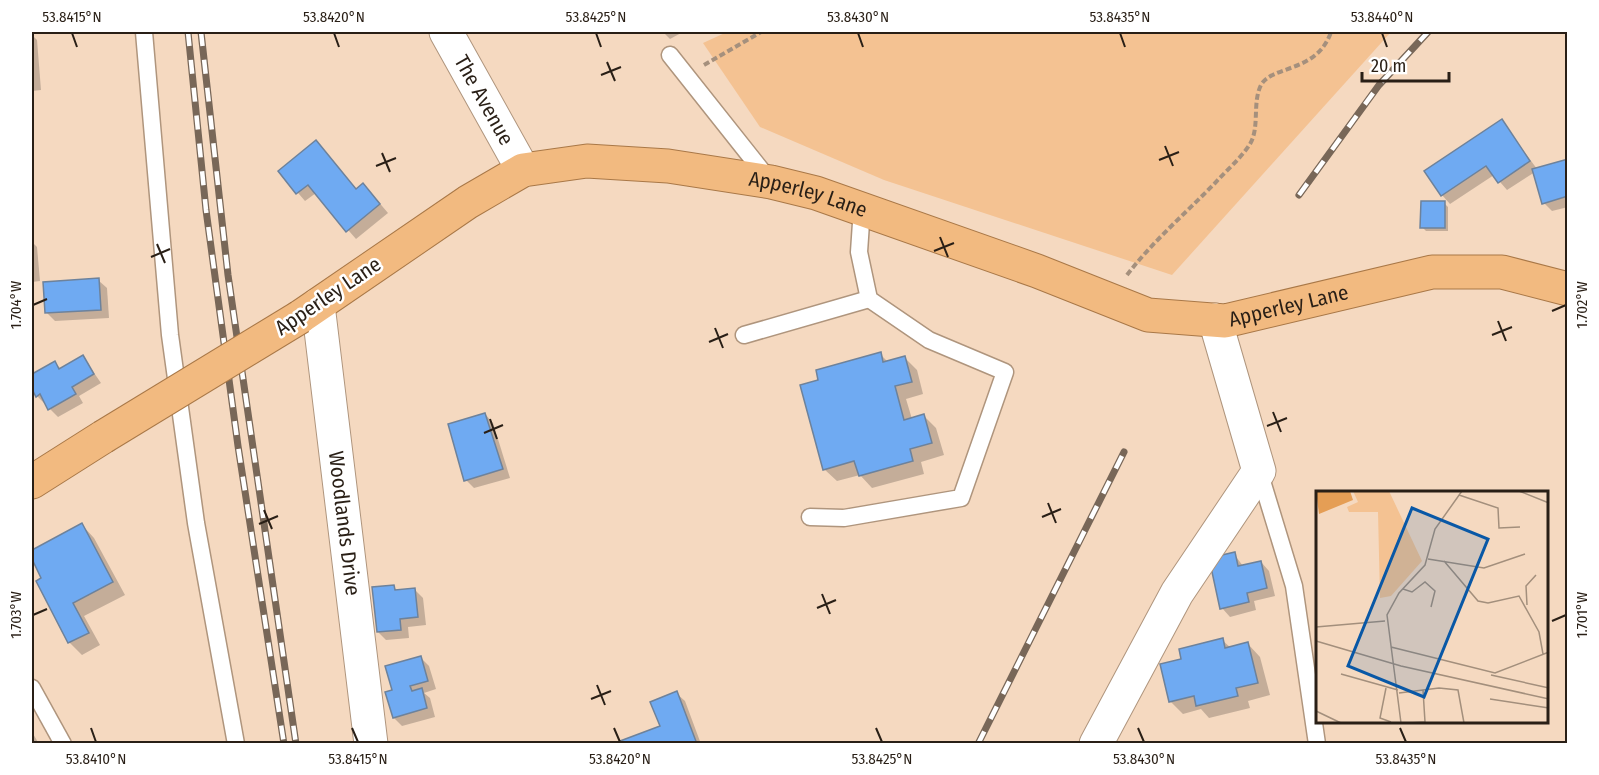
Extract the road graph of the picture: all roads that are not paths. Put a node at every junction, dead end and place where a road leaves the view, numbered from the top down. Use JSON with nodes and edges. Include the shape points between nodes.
{"nodes":[{"id":1,"x":144,"y":32,"type":"edge"},
{"id":2,"x":446,"y":32,"type":"edge"},
{"id":3,"x":670,"y":55,"type":"dead end"},
{"id":4,"x":523,"y":170,"type":"junction"},
{"id":5,"x":771,"y":182,"type":"junction"},
{"id":6,"x":862,"y":208,"type":"junction"},
{"id":7,"x":1568,"y":289,"type":"edge"},
{"id":8,"x":869,"y":299,"type":"junction"},
{"id":9,"x":309,"y":311,"type":"junction"},
{"id":10,"x":1215,"y":320,"type":"junction"},
{"id":11,"x":744,"y":335,"type":"dead end"},
{"id":12,"x":1259,"y":471,"type":"junction"},
{"id":13,"x":32,"y":482,"type":"edge"},
{"id":14,"x":810,"y":517,"type":"dead end"},
{"id":15,"x":32,"y":688,"type":"edge"},
{"id":16,"x":60,"y":743,"type":"edge"},
{"id":17,"x":236,"y":744,"type":"edge"},
{"id":18,"x":370,"y":744,"type":"edge"},
{"id":19,"x":1096,"y":744,"type":"edge"},
{"id":20,"x":1317,"y":744,"type":"edge"}],
"edges":[{"from":1,"to":17,"type":"lane","via":[[170,335],[196,523]]},
{"from":2,"to":4,"type":"street","name":"The Avenue"},
{"from":3,"to":5,"type":"lane"},
{"from":4,"to":5,"type":"highway","name":"Apperley Lane","via":[[587,161],[668,166]]},
{"from":4,"to":9,"type":"highway","name":"Apperley Lane","via":[[468,202]]},
{"from":5,"to":6,"type":"highway","name":"Apperley Lane"},
{"from":6,"to":8,"type":"lane","via":[[859,252]]},
{"from":6,"to":10,"type":"highway","name":"Apperley Lane","via":[[1148,315]]},
{"from":7,"to":10,"type":"highway","name":"Apperley Lane","via":[[1502,272],[1432,272],[1225,321]]},
{"from":8,"to":11,"type":"lane"},
{"from":8,"to":14,"type":"lane","via":[[929,340],[1005,372],[962,498],[844,519]]},
{"from":9,"to":13,"type":"highway","name":"Apperley Lane","bridge":true},
{"from":9,"to":18,"type":"street","name":"Woodlands Drive"},
{"from":10,"to":12,"type":"street"},
{"from":12,"to":19,"type":"street","via":[[1177,593]]},
{"from":12,"to":20,"type":"lane","via":[[1294,586]]},
{"from":15,"to":16,"type":"lane"}]}
